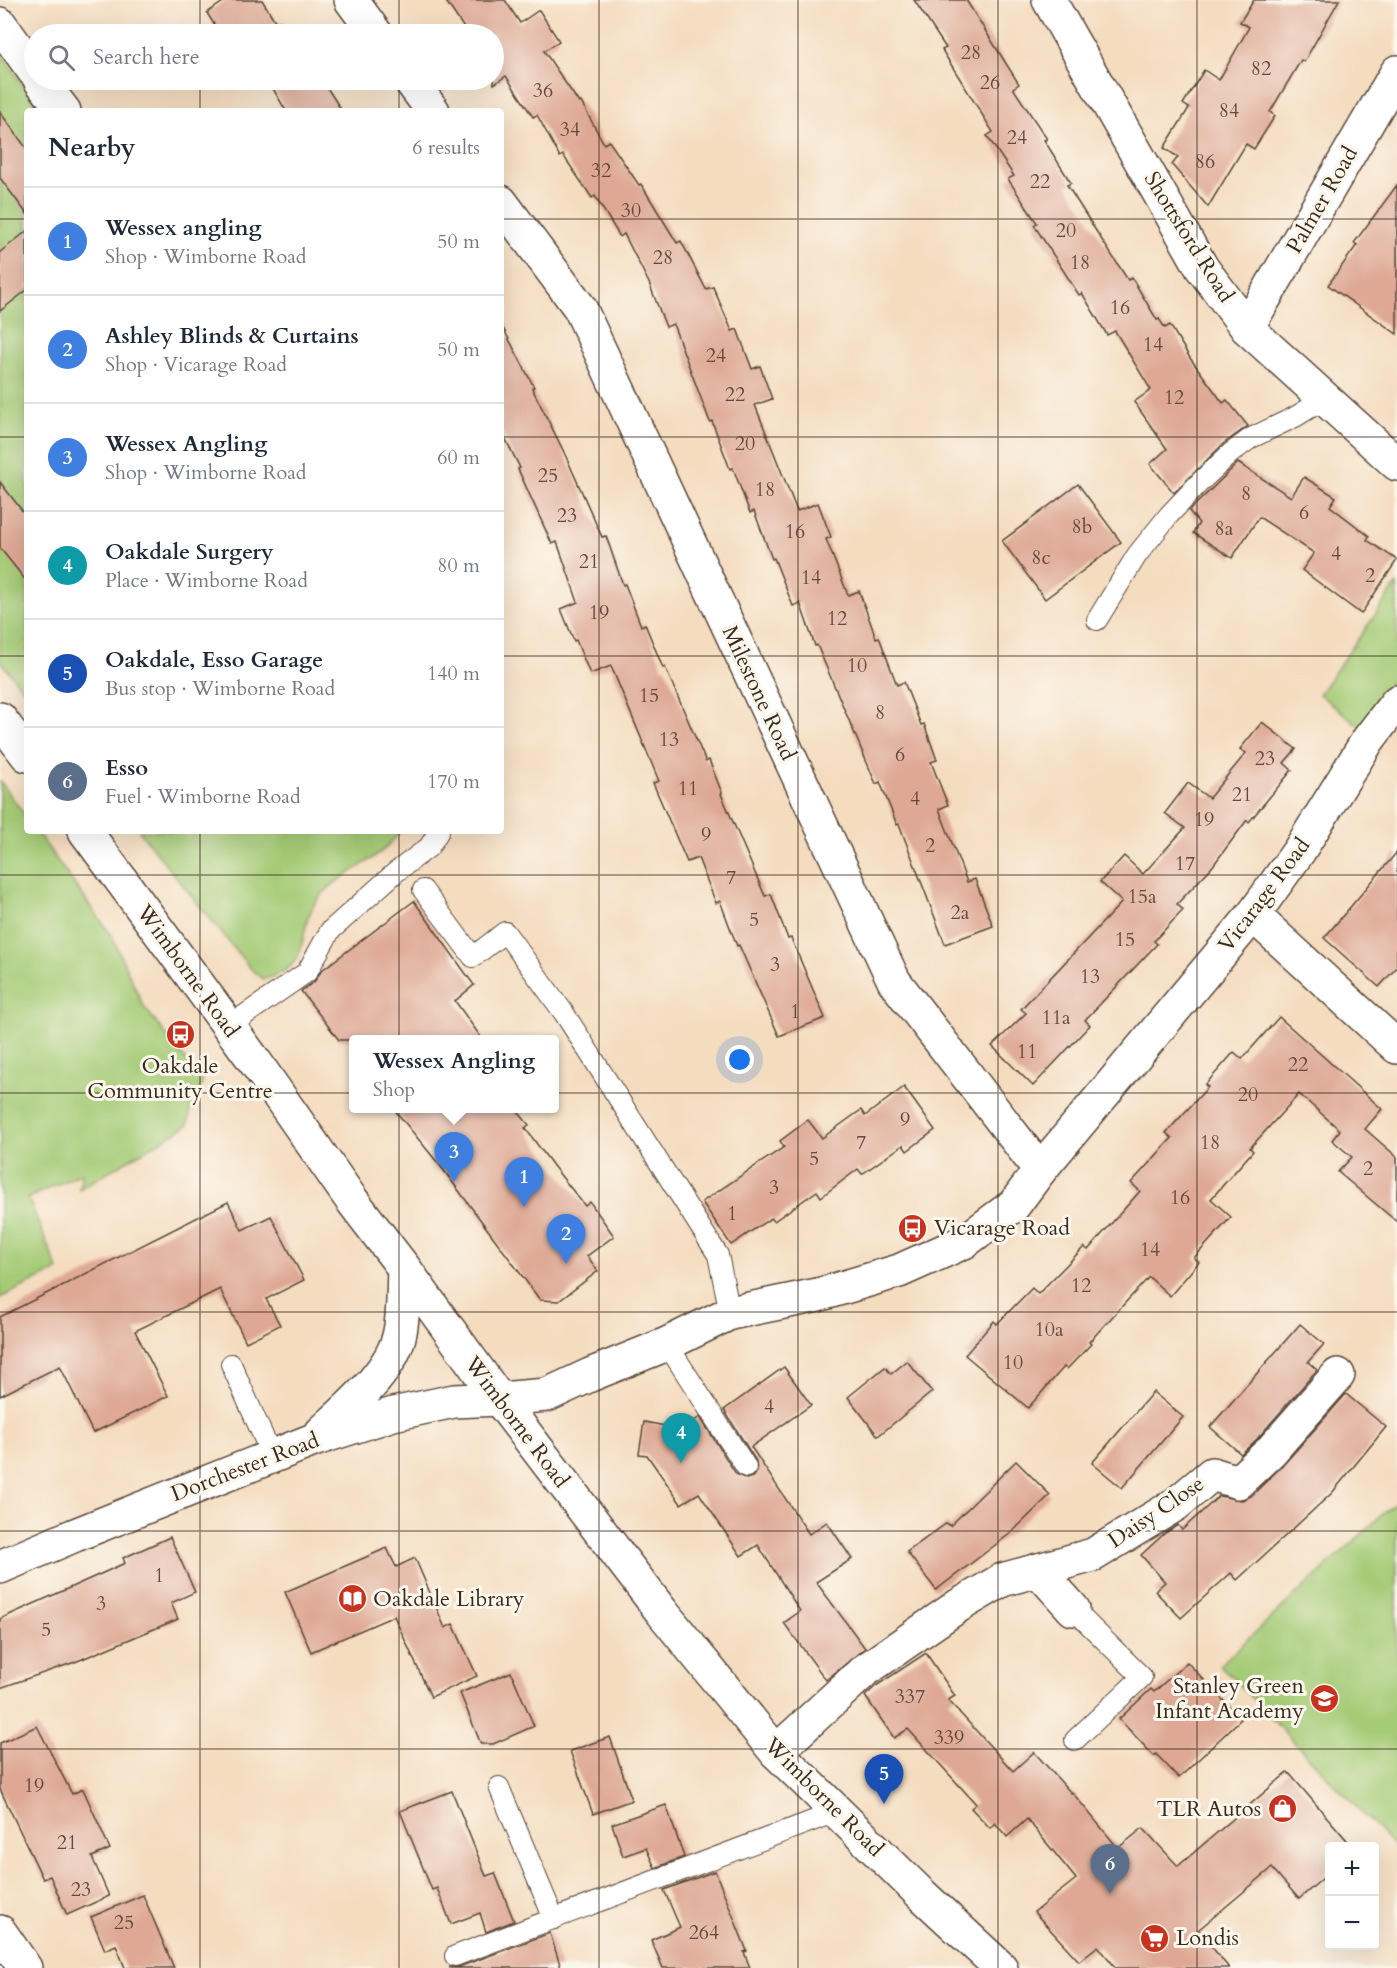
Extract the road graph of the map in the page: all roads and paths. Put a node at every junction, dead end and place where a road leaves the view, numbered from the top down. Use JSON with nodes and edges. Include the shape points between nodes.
{"nodes":[{"id":1,"x":351,"y":0,"type":"edge"},
{"id":2,"x":1049,"y":0,"type":"edge"},
{"id":3,"x":0,"y":24,"type":"edge"},
{"id":4,"x":369,"y":24,"type":"edge"},
{"id":5,"x":24,"y":57,"type":"edge"},
{"id":6,"x":1397,"y":72,"type":"edge"},
{"id":7,"x":47,"y":90,"type":"edge"},
{"id":8,"x":418,"y":90,"type":"edge"},
{"id":9,"x":61,"y":108,"type":"edge"},
{"id":10,"x":432,"y":108,"type":"edge"},
{"id":11,"x":504,"y":206,"type":"edge"},
{"id":12,"x":1247,"y":328,"type":"junction"},
{"id":13,"x":1326,"y":398,"type":"junction"},
{"id":14,"x":1397,"y":465,"type":"edge"},
{"id":15,"x":1096,"y":620,"type":"dead end"},
{"id":16,"x":1397,"y":702,"type":"edge"},
{"id":17,"x":0,"y":719,"type":"edge"},
{"id":18,"x":24,"y":751,"type":"edge"},
{"id":19,"x":87,"y":834,"type":"edge"},
{"id":20,"x":437,"y":834,"type":"edge"},
{"id":21,"x":423,"y":890,"type":"dead end"},
{"id":22,"x":1253,"y":915,"type":"junction"},
{"id":23,"x":229,"y":1026,"type":"junction"},
{"id":24,"x":1397,"y":1047,"type":"edge"},
{"id":25,"x":1040,"y":1170,"type":"junction"},
{"id":26,"x":404,"y":1268,"type":"junction"},
{"id":27,"x":730,"y":1313,"type":"junction"},
{"id":28,"x":667,"y":1344,"type":"junction"},
{"id":29,"x":231,"y":1364,"type":"dead end"},
{"id":30,"x":1338,"y":1375,"type":"dead end"},
{"id":31,"x":499,"y":1399,"type":"junction"},
{"id":32,"x":316,"y":1438,"type":"junction"},
{"id":33,"x":272,"y":1456,"type":"junction"},
{"id":34,"x":746,"y":1467,"type":"dead end"},
{"id":35,"x":0,"y":1567,"type":"edge"},
{"id":36,"x":1038,"y":1570,"type":"junction"},
{"id":37,"x":1073,"y":1609,"type":"joint"},
{"id":38,"x":1075,"y":1740,"type":"dead end"},
{"id":39,"x":776,"y":1752,"type":"junction"},
{"id":40,"x":499,"y":1786,"type":"dead end"},
{"id":41,"x":836,"y":1812,"type":"junction"},
{"id":42,"x":554,"y":1919,"type":"junction"},
{"id":43,"x":0,"y":1932,"type":"edge"},
{"id":44,"x":454,"y":1956,"type":"dead end"},
{"id":45,"x":25,"y":1968,"type":"edge"},
{"id":46,"x":1000,"y":1968,"type":"edge"}],
"edges":[{"from":1,"to":4,"type":"main road"},
{"from":2,"to":12,"type":"main road","name":"Shottsford Road","via":[[1202,268]]},
{"from":3,"to":5,"type":"main road"},
{"from":6,"to":12,"type":"main road","name":"Palmer Road"},
{"from":7,"to":9,"type":"main road"},
{"from":8,"to":10,"type":"main road"},
{"from":11,"to":25,"type":"main road","name":"Milestone Road","via":[[580,308],[894,981]]},
{"from":12,"to":13,"type":"main road","name":"Shottsford Road"},
{"from":13,"to":14,"type":"main road","name":"Shottsford Road"},
{"from":13,"to":15,"type":"lane","via":[[1251,438],[1208,474],[1137,555]]},
{"from":16,"to":22,"type":"main road","name":"Vicarage Road"},
{"from":17,"to":18,"type":"main road"},
{"from":19,"to":23,"type":"main road","name":"Wimborne Road"},
{"from":20,"to":23,"type":"lane","via":[[429,848],[330,931],[306,972]]},
{"from":21,"to":27,"type":"lane","via":[[474,957],[506,932],[564,1013],[718,1256]]},
{"from":22,"to":24,"type":"main road"},
{"from":22,"to":25,"type":"main road","name":"Vicarage Road"},
{"from":23,"to":26,"type":"main road","name":"Wimborne Road"},
{"from":25,"to":27,"type":"main road","name":"Vicarage Road","via":[[1014,1204],[964,1242],[899,1271],[818,1295]]},
{"from":26,"to":31,"type":"main road","name":"Wimborne Road"},
{"from":26,"to":32,"type":"main road","via":[[400,1334],[386,1364],[366,1390]]},
{"from":27,"to":28,"type":"main road","name":"Vicarage Road"},
{"from":28,"to":31,"type":"main road","name":"Vicarage Road","via":[[547,1395]]},
{"from":28,"to":34,"type":"lane"},
{"from":29,"to":33,"type":"lane"},
{"from":30,"to":36,"type":"main road","name":"Daisy Close","via":[[1238,1482],[1212,1474],[1175,1505],[1093,1555]]},
{"from":31,"to":32,"type":"main road","name":"Dorchester Road","via":[[454,1401],[393,1414]]},
{"from":31,"to":39,"type":"main road","name":"Wimborne Road","via":[[662,1612]]},
{"from":32,"to":33,"type":"main road","name":"Dorchester Road"},
{"from":33,"to":35,"type":"main road","name":"Dorchester Road"},
{"from":36,"to":37,"type":"main road"},
{"from":36,"to":39,"type":"main road","name":"Daisy Close","via":[[1002,1580],[873,1665]]},
{"from":37,"to":38,"type":"lane","via":[[1142,1677]]},
{"from":39,"to":41,"type":"main road","name":"Wimborne Road"},
{"from":40,"to":42,"type":"lane"},
{"from":41,"to":42,"type":"lane"},
{"from":41,"to":46,"type":"main road","name":"Wimborne Road"},
{"from":42,"to":44,"type":"lane"},
{"from":43,"to":45,"type":"main road"}]}
